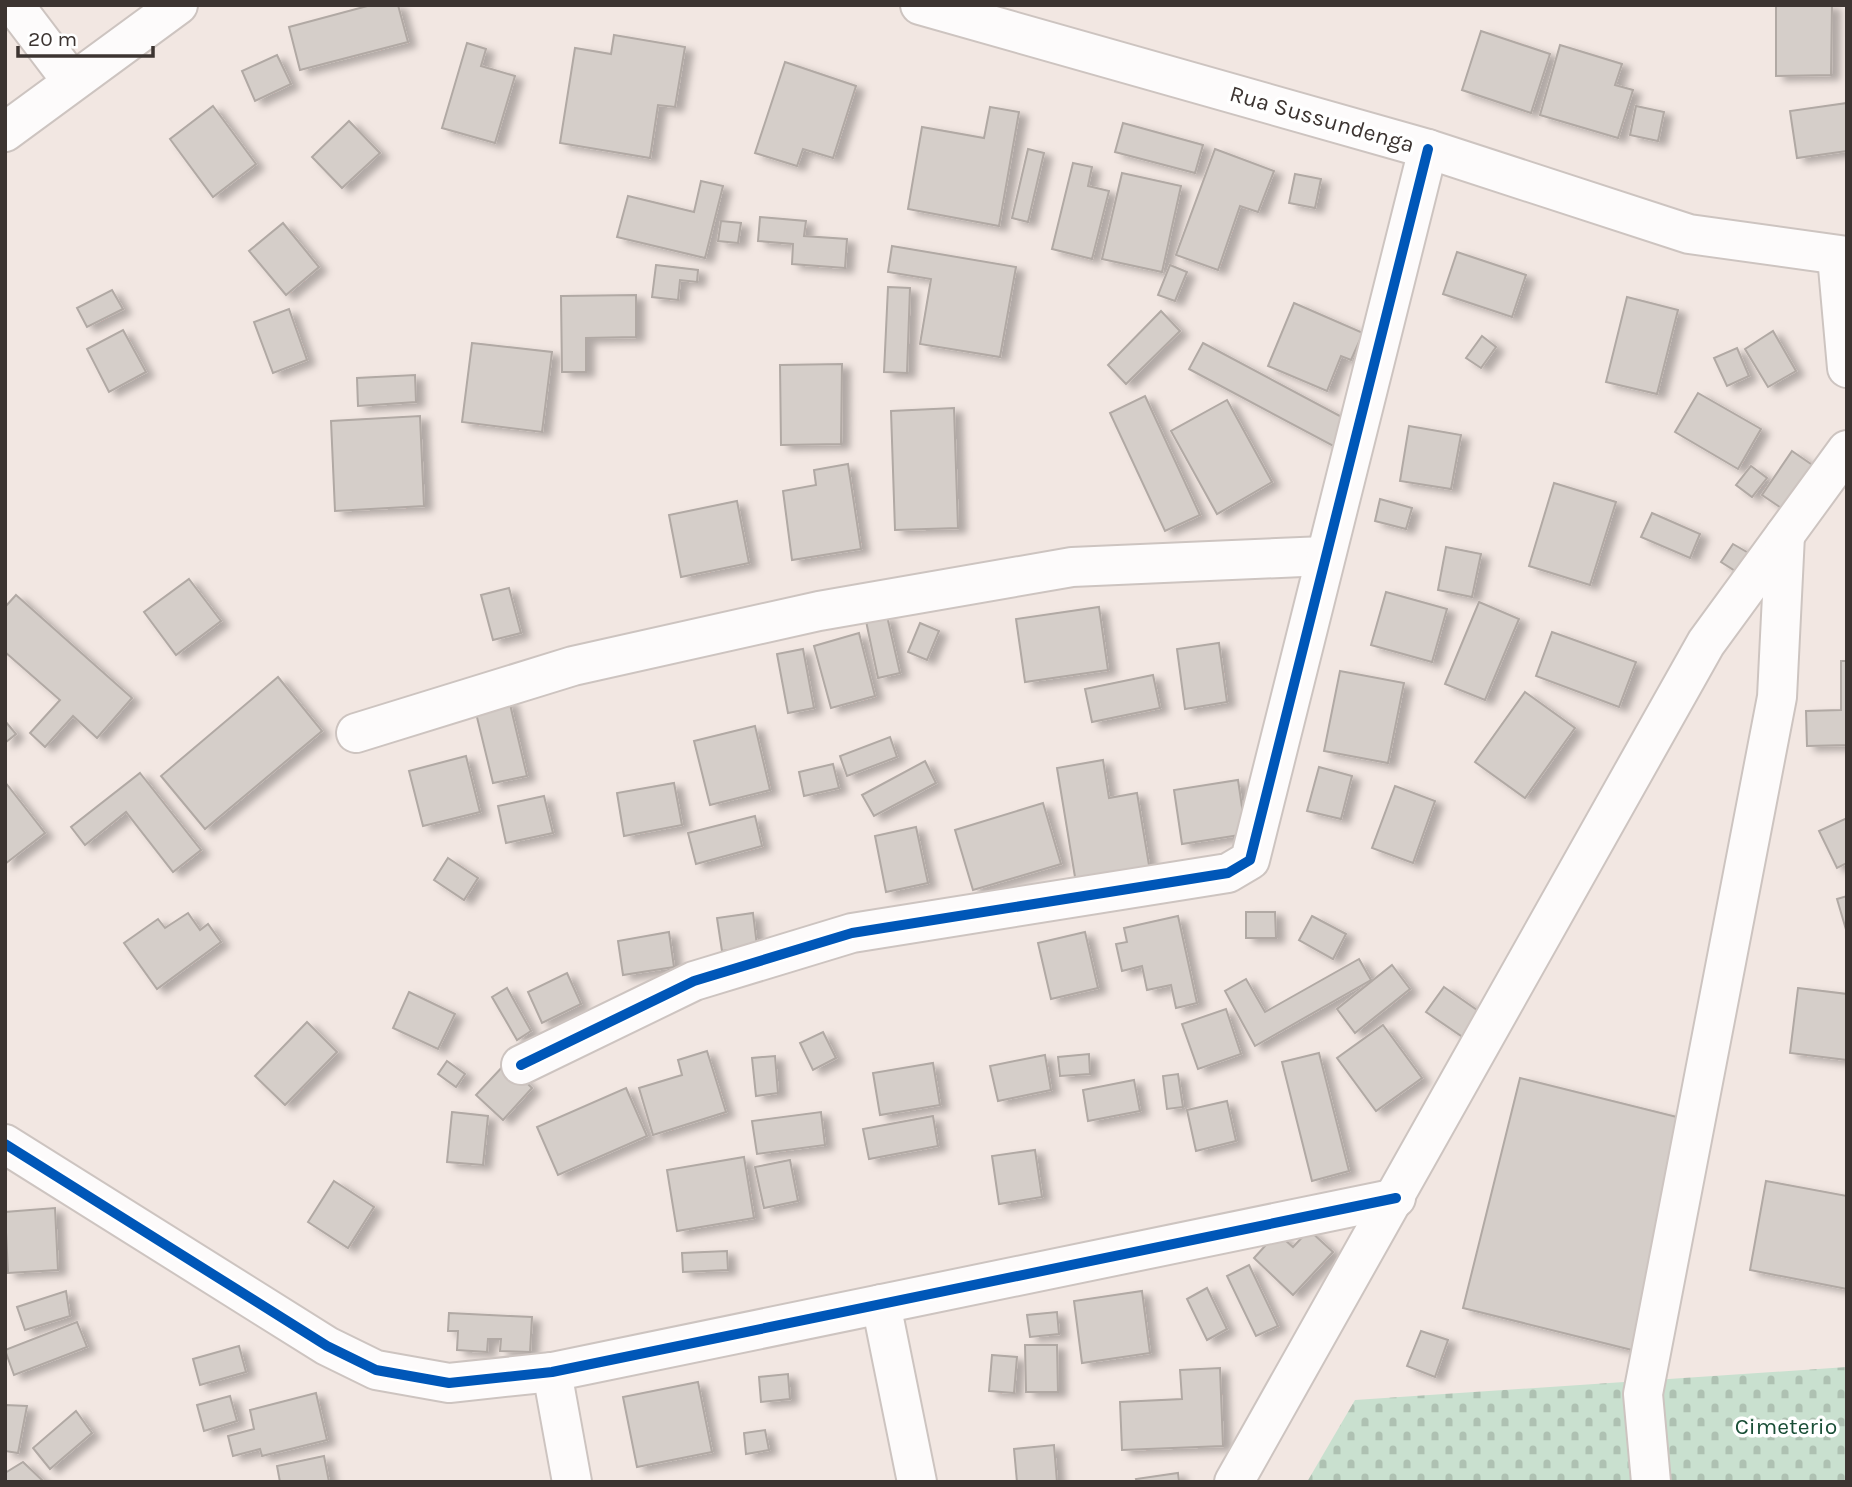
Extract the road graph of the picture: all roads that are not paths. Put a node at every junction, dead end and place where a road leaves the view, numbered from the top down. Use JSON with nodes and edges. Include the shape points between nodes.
{"nodes":[{"id":1,"x":14,"y":5,"type":"edge"},
{"id":2,"x":178,"y":5,"type":"edge"},
{"id":3,"x":920,"y":5,"type":"edge"},
{"id":4,"x":71,"y":80,"type":"junction"},
{"id":5,"x":5,"y":132,"type":"edge"},
{"id":6,"x":1428,"y":149,"type":"junction"},
{"id":7,"x":1842,"y":256,"type":"edge"},
{"id":8,"x":1847,"y":368,"type":"edge"},
{"id":9,"x":1847,"y":450,"type":"edge"},
{"id":10,"x":1785,"y":535,"type":"junction"},
{"id":11,"x":1325,"y":556,"type":"junction"},
{"id":12,"x":356,"y":733,"type":"dead end"},
{"id":13,"x":521,"y":1065,"type":"dead end"},
{"id":14,"x":6,"y":1146,"type":"edge"},
{"id":15,"x":1396,"y":1198,"type":"junction"},
{"id":16,"x":881,"y":1304,"type":"junction"},
{"id":17,"x":551,"y":1372,"type":"junction"},
{"id":18,"x":572,"y":1482,"type":"edge"},
{"id":19,"x":917,"y":1482,"type":"edge"},
{"id":20,"x":1234,"y":1482,"type":"edge"},
{"id":21,"x":1651,"y":1482,"type":"edge"}],
"edges":[{"from":1,"to":4,"type":"street"},
{"from":2,"to":4,"type":"street"},
{"from":3,"to":6,"type":"street","name":"Rua Sussundenga"},
{"from":4,"to":5,"type":"street"},
{"from":6,"to":7,"type":"street","name":"Rua Sussundenga","via":[[1689,234]]},
{"from":6,"to":11,"type":"street"},
{"from":7,"to":8,"type":"street"},
{"from":9,"to":10,"type":"street"},
{"from":10,"to":15,"type":"street","via":[[1706,643]]},
{"from":10,"to":21,"type":"street","via":[[1777,697],[1643,1394]]},
{"from":11,"to":12,"type":"street","via":[[1072,567],[820,611],[573,666]]},
{"from":11,"to":13,"type":"street","via":[[1250,860],[1228,873],[852,933],[694,981]]},
{"from":14,"to":17,"type":"street","via":[[327,1346],[376,1370],[449,1383]]},
{"from":15,"to":16,"type":"street"},
{"from":15,"to":20,"type":"street"},
{"from":16,"to":17,"type":"street"},
{"from":16,"to":19,"type":"street"},
{"from":17,"to":18,"type":"street"}]}
